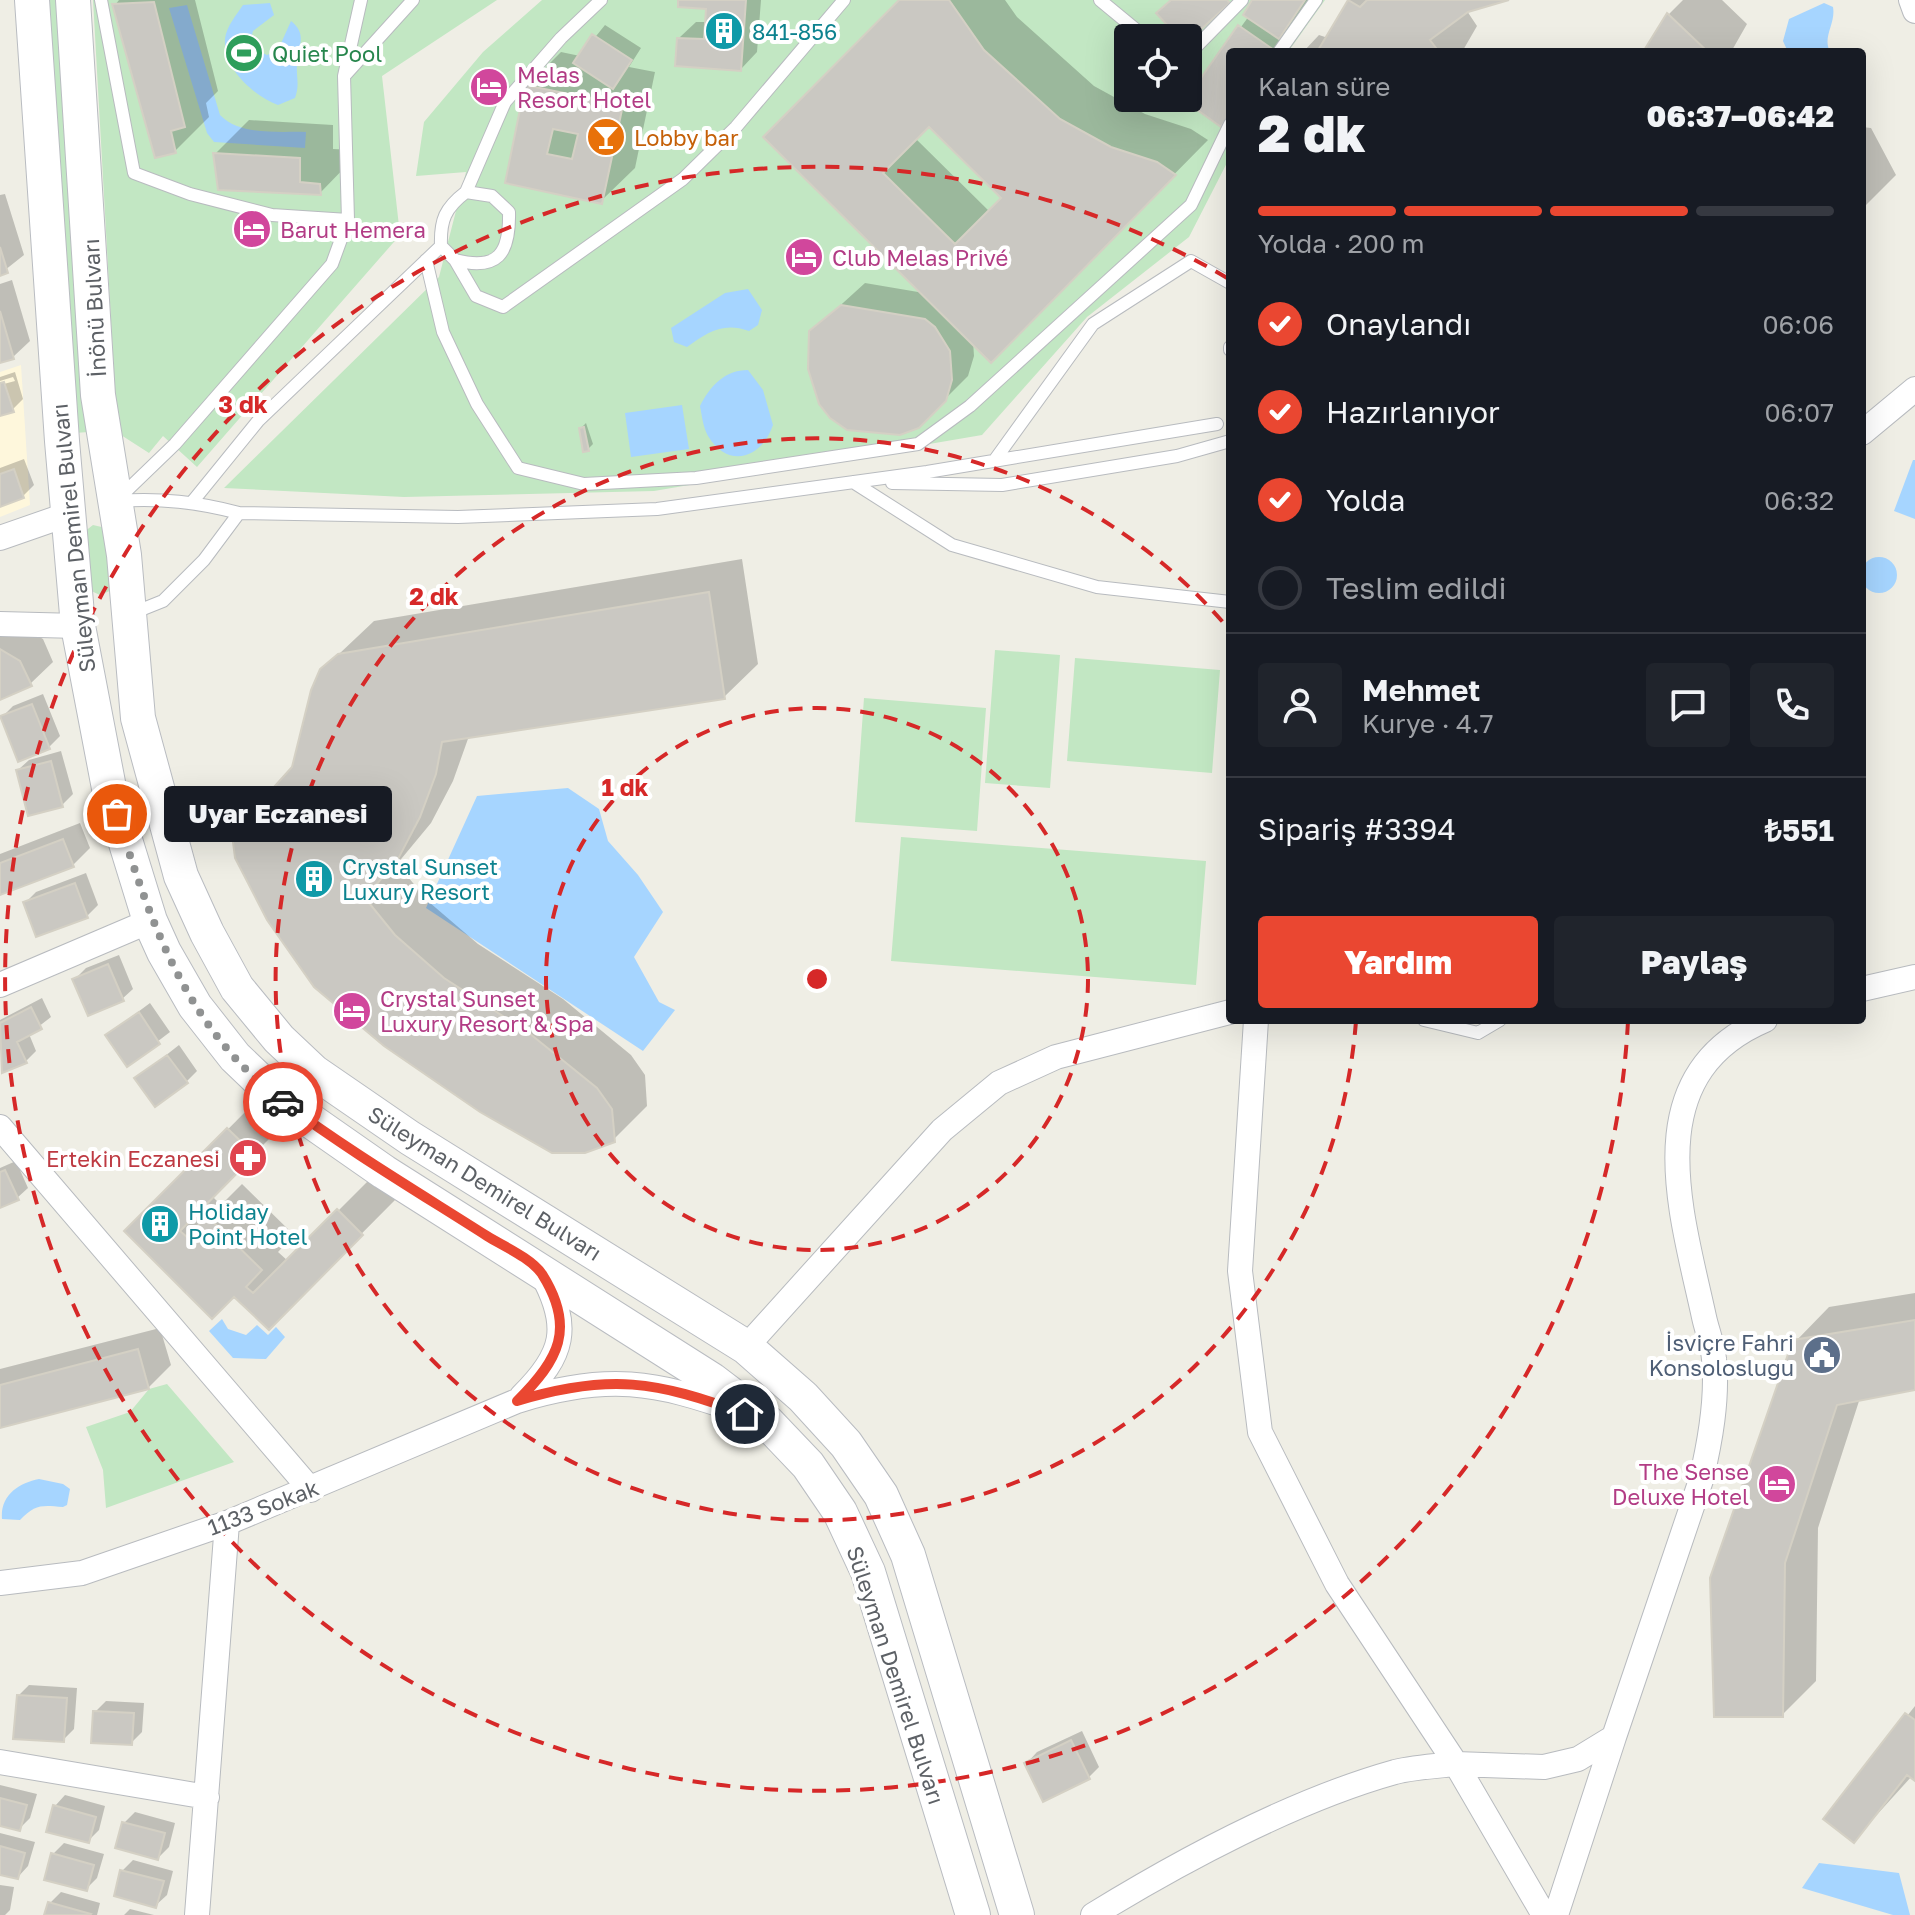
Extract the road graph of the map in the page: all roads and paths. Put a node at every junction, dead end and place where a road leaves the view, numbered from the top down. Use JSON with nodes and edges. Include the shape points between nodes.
{"nodes":[{"id":1,"x":32,"y":0,"type":"edge"},
{"id":2,"x":73,"y":0,"type":"edge"},
{"id":3,"x":101,"y":0,"type":"edge"},
{"id":4,"x":361,"y":0,"type":"edge"},
{"id":5,"x":413,"y":0,"type":"edge"},
{"id":6,"x":601,"y":0,"type":"edge"},
{"id":7,"x":844,"y":0,"type":"edge"},
{"id":8,"x":1100,"y":0,"type":"edge"},
{"id":9,"x":1242,"y":0,"type":"edge"},
{"id":10,"x":1316,"y":0,"type":"edge"},
{"id":11,"x":1911,"y":0,"type":"edge"},
{"id":12,"x":1915,"y":11,"type":"edge"},
{"id":13,"x":1129,"y":24,"type":"edge"},
{"id":14,"x":1202,"y":41,"type":"edge"},
{"id":15,"x":1282,"y":48,"type":"edge"},
{"id":16,"x":344,"y":76,"type":"junction"},
{"id":17,"x":1226,"y":132,"type":"edge"},
{"id":18,"x":466,"y":192,"type":"junction"},
{"id":19,"x":348,"y":220,"type":"junction"},
{"id":20,"x":441,"y":246,"type":"junction"},
{"id":21,"x":426,"y":260,"type":"junction"},
{"id":22,"x":455,"y":260,"type":"junction"},
{"id":23,"x":1226,"y":281,"type":"edge"},
{"id":24,"x":1915,"y":389,"type":"edge"},
{"id":25,"x":1217,"y":424,"type":"dead end"},
{"id":26,"x":1866,"y":430,"type":"edge"},
{"id":27,"x":1226,"y":442,"type":"edge"},
{"id":28,"x":994,"y":461,"type":"junction"},
{"id":29,"x":853,"y":482,"type":"junction"},
{"id":30,"x":117,"y":501,"type":"junction"},
{"id":31,"x":193,"y":501,"type":"junction"},
{"id":32,"x":239,"y":513,"type":"junction"},
{"id":33,"x":69,"y":514,"type":"junction"},
{"id":34,"x":0,"y":538,"type":"edge"},
{"id":35,"x":1226,"y":602,"type":"edge"},
{"id":36,"x":130,"y":614,"type":"junction"},
{"id":37,"x":0,"y":624,"type":"edge"},
{"id":38,"x":78,"y":626,"type":"junction"},
{"id":39,"x":150,"y":921,"type":"junction"},
{"id":40,"x":1915,"y":977,"type":"edge"},
{"id":41,"x":0,"y":985,"type":"edge"},
{"id":42,"x":1866,"y":988,"type":"edge"},
{"id":43,"x":1226,"y":1013,"type":"edge"},
{"id":44,"x":1256,"y":1024,"type":"edge"},
{"id":45,"x":1441,"y":1024,"type":"edge"},
{"id":46,"x":1493,"y":1024,"type":"edge"},
{"id":47,"x":1756,"y":1024,"type":"edge"},
{"id":48,"x":0,"y":1127,"type":"edge"},
{"id":49,"x":539,"y":1270,"type":"junction"},
{"id":50,"x":746,"y":1347,"type":"junction"},
{"id":51,"x":517,"y":1401,"type":"junction"},
{"id":52,"x":767,"y":1422,"type":"junction"},
{"id":53,"x":311,"y":1490,"type":"junction"},
{"id":54,"x":227,"y":1523,"type":"junction"},
{"id":55,"x":0,"y":1583,"type":"edge"},
{"id":56,"x":1614,"y":1737,"type":"junction"},
{"id":57,"x":0,"y":1762,"type":"edge"},
{"id":58,"x":1456,"y":1764,"type":"junction"},
{"id":59,"x":207,"y":1797,"type":"junction"},
{"id":60,"x":197,"y":1915,"type":"edge"},
{"id":61,"x":973,"y":1915,"type":"edge"},
{"id":62,"x":1017,"y":1915,"type":"edge"},
{"id":63,"x":1093,"y":1915,"type":"edge"},
{"id":64,"x":1544,"y":1915,"type":"edge"},
{"id":65,"x":1556,"y":1915,"type":"edge"}],
"edges":[{"from":1,"to":33,"type":"main road","name":"Süleyman Demirel Bulvarı"},
{"from":2,"to":30,"type":"main road","name":"İnönü Bulvarı","via":[[98,395]]},
{"from":3,"to":19,"type":"lane","via":[[134,173],[272,215]]},
{"from":4,"to":16,"type":"lane"},
{"from":5,"to":16,"type":"lane"},
{"from":6,"to":18,"type":"lane","via":[[505,102]]},
{"from":7,"to":22,"type":"lane","via":[[736,127],[683,179],[532,288],[503,307],[476,296]]},
{"from":8,"to":13,"type":"lane"},
{"from":9,"to":14,"type":"lane"},
{"from":10,"to":15,"type":"lane"},
{"from":11,"to":12,"type":"street"},
{"from":16,"to":19,"type":"lane"},
{"from":17,"to":21,"type":"lane","via":[[1191,205],[970,406],[918,444],[696,478],[584,484],[518,468],[477,404],[443,332]]},
{"from":18,"to":20,"type":"lane","via":[[449,205],[441,224]]},
{"from":18,"to":22,"type":"lane","via":[[492,196],[509,212],[510,237],[496,260],[480,266]]},
{"from":19,"to":30,"type":"lane","via":[[332,264],[175,444]]},
{"from":20,"to":21,"type":"lane"},
{"from":20,"to":22,"type":"lane"},
{"from":21,"to":31,"type":"lane","via":[[258,421]]},
{"from":23,"to":28,"type":"lane","via":[[1191,261],[1093,324]]},
{"from":24,"to":26,"type":"street"},
{"from":25,"to":28,"type":"lane"},
{"from":27,"to":29,"type":"lane","via":[[1177,456],[1002,485]]},
{"from":28,"to":29,"type":"lane"},
{"from":29,"to":32,"type":"lane","via":[[657,509],[458,517]]},
{"from":29,"to":35,"type":"lane","via":[[952,545],[1097,587]]},
{"from":30,"to":31,"type":"lane"},
{"from":30,"to":33,"type":"main road"},
{"from":30,"to":36,"type":"main road","name":"İnönü Bulvarı"},
{"from":31,"to":32,"type":"lane"},
{"from":32,"to":36,"type":"lane","via":[[204,560],[163,601]]},
{"from":33,"to":34,"type":"street"},
{"from":33,"to":38,"type":"main road","name":"Süleyman Demirel Bulvarı"},
{"from":36,"to":38,"type":"main road"},
{"from":36,"to":50,"type":"main road","name":"Süleyman Demirel Bulvarı","via":[[138,718],[181,876],[237,988],[279,1039],[314,1072],[410,1138]]},
{"from":37,"to":38,"type":"street"},
{"from":38,"to":39,"type":"main road","name":"Süleyman Demirel Bulvarı","via":[[109,788]]},
{"from":39,"to":41,"type":"street"},
{"from":39,"to":49,"type":"main road","name":"Süleyman Demirel Bulvarı","via":[[195,1006],[235,1057],[278,1098]]},
{"from":40,"to":42,"type":"street"},
{"from":43,"to":50,"type":"street","via":[[1056,1057],[999,1083],[942,1130]]},
{"from":44,"to":58,"type":"street","via":[[1240,1271],[1260,1432],[1337,1584]]},
{"from":45,"to":46,"type":"lane","via":[[1478,1033]]},
{"from":47,"to":56,"type":"street","via":[[1712,1053],[1678,1123],[1675,1170],[1714,1359],[1711,1437]]},
{"from":48,"to":53,"type":"street"},
{"from":49,"to":51,"type":"street","via":[[555,1298],[559,1346],[546,1373]]},
{"from":49,"to":52,"type":"main road","name":"Süleyman Demirel Bulvarı","via":[[712,1380]]},
{"from":50,"to":62,"type":"main road","name":"Süleyman Demirel Bulvarı","via":[[846,1444],[881,1495],[908,1555]]},
{"from":51,"to":52,"type":"street","via":[[561,1388],[632,1383],[667,1387]]},
{"from":51,"to":53,"type":"street","name":"1133 Sokak"},
{"from":52,"to":61,"type":"main road","name":"Süleyman Demirel Bulvarı","via":[[808,1465],[840,1512],[868,1572]]},
{"from":53,"to":54,"type":"street","name":"1133 Sokak"},
{"from":54,"to":55,"type":"street","name":"1133 Sokak","via":[[82,1573]]},
{"from":54,"to":59,"type":"street"},
{"from":56,"to":58,"type":"street","via":[[1578,1759],[1544,1767]]},
{"from":56,"to":65,"type":"street"},
{"from":57,"to":59,"type":"street"},
{"from":58,"to":63,"type":"street","via":[[1398,1771],[1249,1830]]},
{"from":58,"to":64,"type":"street"},
{"from":59,"to":60,"type":"street"}]}
